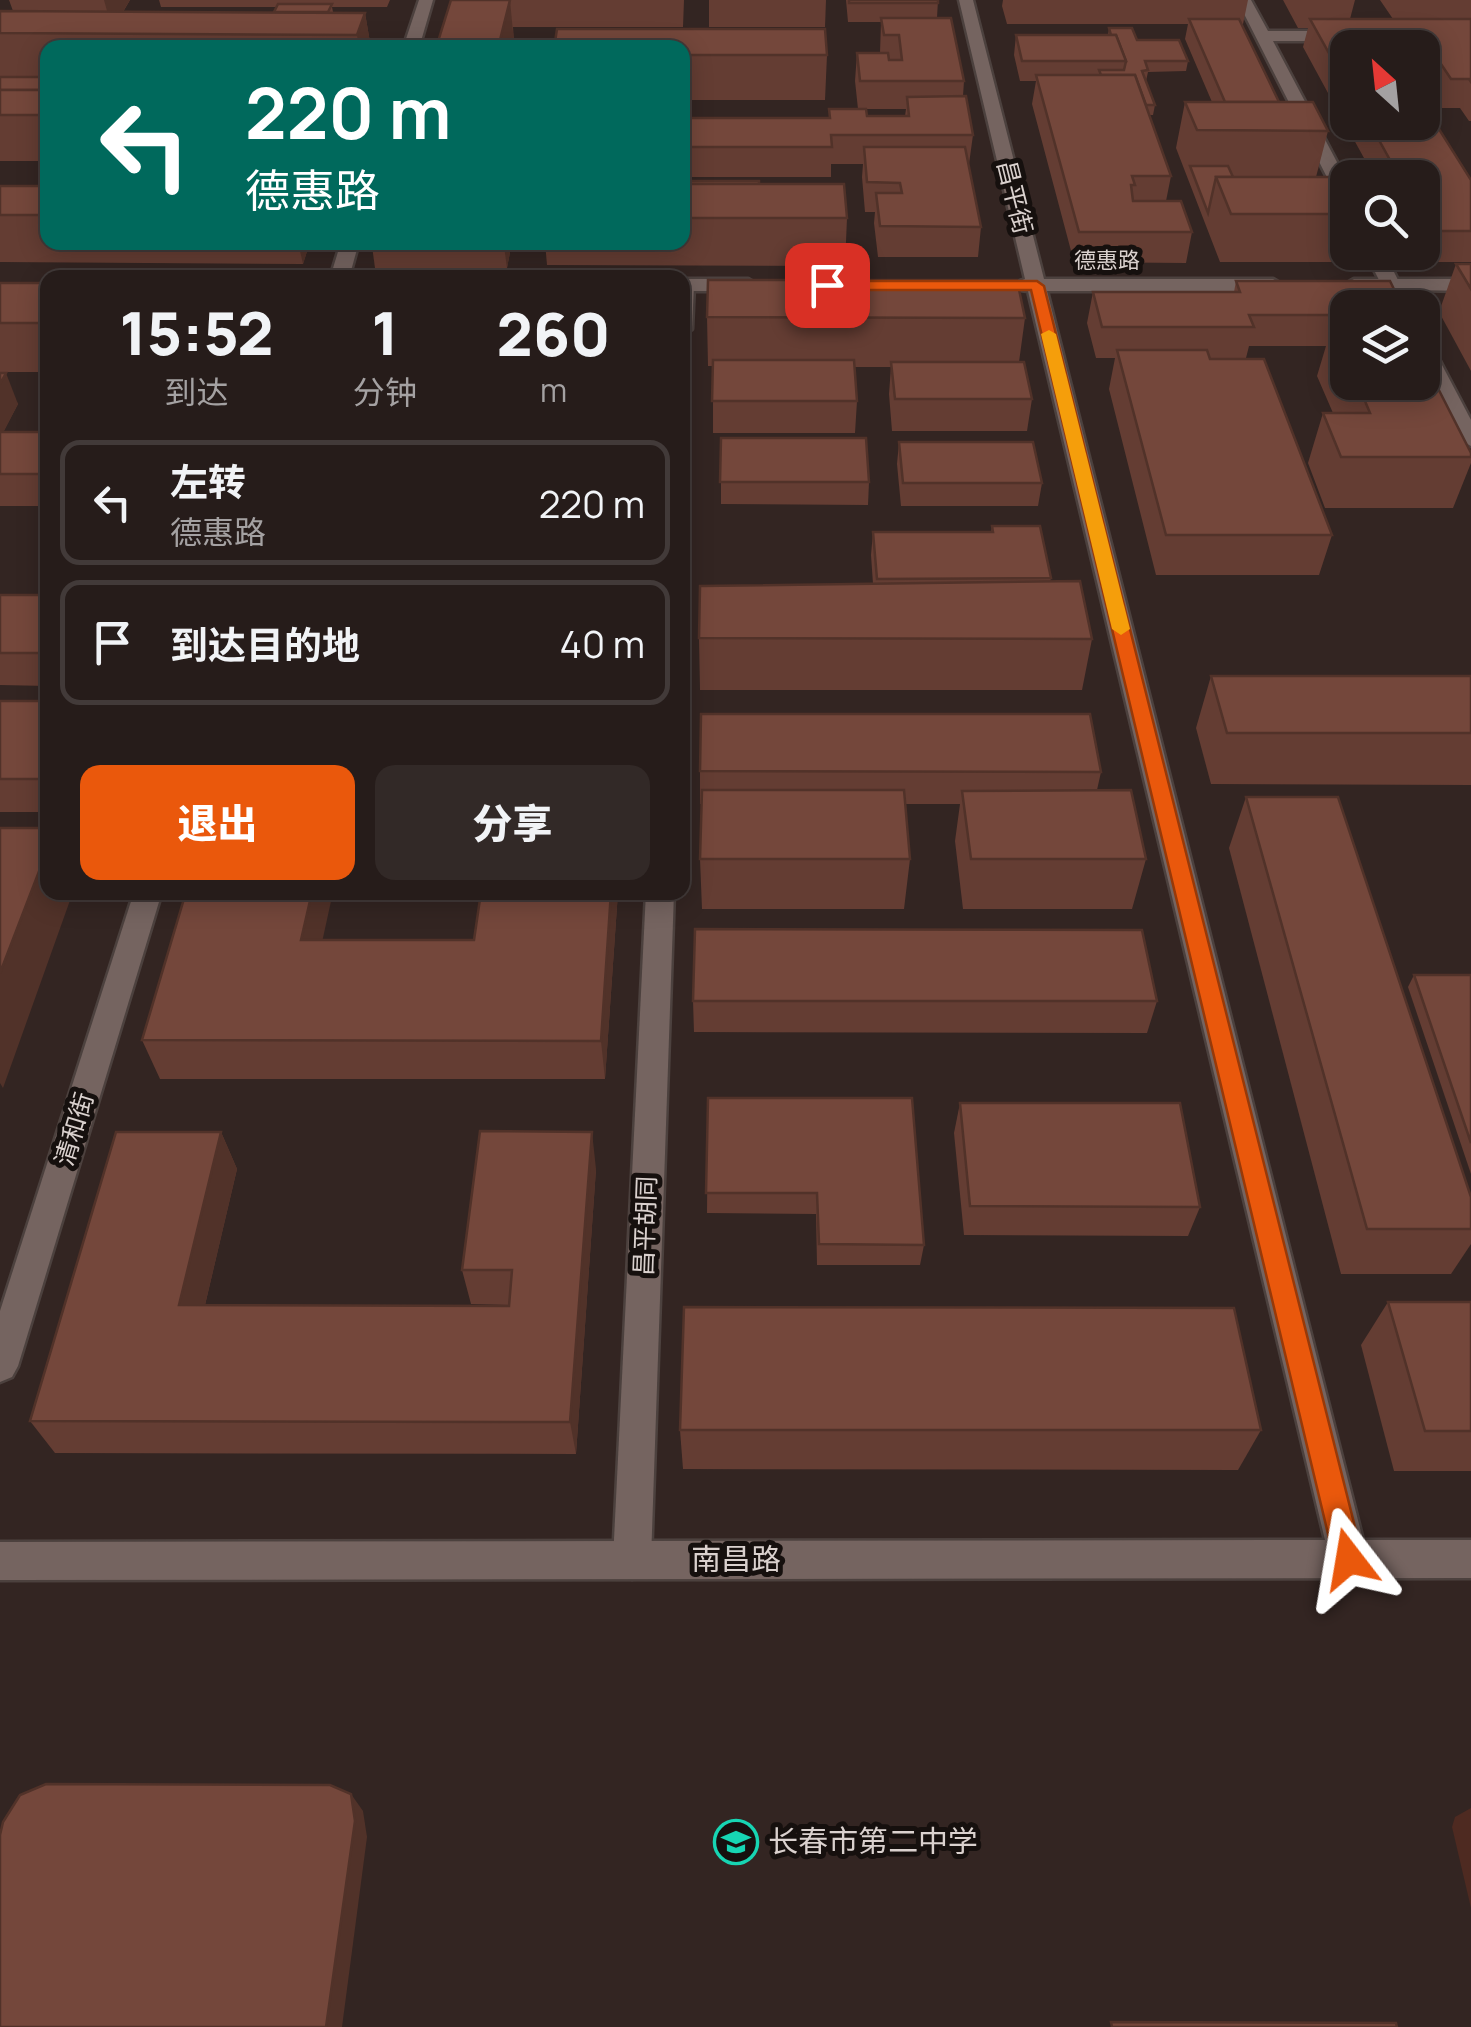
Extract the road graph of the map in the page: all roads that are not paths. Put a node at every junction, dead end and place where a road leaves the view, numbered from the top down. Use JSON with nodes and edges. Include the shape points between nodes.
{"nodes":[{"id":1,"x":426,"y":0,"type":"edge"},
{"id":2,"x":966,"y":0,"type":"edge"},
{"id":3,"x":1244,"y":0,"type":"edge"},
{"id":4,"x":1262,"y":36,"type":"junction"},
{"id":5,"x":1330,"y":36,"type":"edge"},
{"id":6,"x":414,"y":40,"type":"edge"},
{"id":7,"x":1330,"y":166,"type":"edge"},
{"id":8,"x":1383,"y":270,"type":"edge"},
{"id":9,"x":690,"y":285,"type":"edge"},
{"id":10,"x":764,"y":285,"type":"edge"},
{"id":11,"x":998,"y":286,"type":"edge"},
{"id":12,"x":1037,"y":286,"type":"junction"},
{"id":13,"x":1292,"y":286,"type":"edge"},
{"id":14,"x":1332,"y":286,"type":"edge"},
{"id":15,"x":1391,"y":286,"type":"junction"},
{"id":16,"x":1471,"y":286,"type":"edge"},
{"id":17,"x":1393,"y":290,"type":"edge"},
{"id":18,"x":1440,"y":381,"type":"edge"},
{"id":19,"x":1471,"y":440,"type":"edge"},
{"id":20,"x":146,"y":900,"type":"edge"},
{"id":21,"x":660,"y":900,"type":"edge"},
{"id":22,"x":0,"y":1366,"type":"edge"},
{"id":23,"x":1349,"y":1559,"type":"junction"},
{"id":24,"x":1471,"y":1559,"type":"edge"},
{"id":25,"x":632,"y":1560,"type":"junction"},
{"id":26,"x":0,"y":1561,"type":"edge"}],
"edges":[{"from":1,"to":6,"type":"street"},
{"from":2,"to":12,"type":"street","name":"昌平街"},
{"from":3,"to":4,"type":"street"},
{"from":4,"to":5,"type":"street"},
{"from":4,"to":7,"type":"street"},
{"from":8,"to":15,"type":"street"},
{"from":9,"to":10,"type":"street"},
{"from":11,"to":12,"type":"street","name":"德惠路"},
{"from":12,"to":13,"type":"street","name":"德惠路"},
{"from":12,"to":23,"type":"street","name":"昌平街"},
{"from":14,"to":15,"type":"street"},
{"from":15,"to":16,"type":"street"},
{"from":15,"to":17,"type":"street"},
{"from":18,"to":19,"type":"street"},
{"from":20,"to":22,"type":"street","name":"清和街"},
{"from":21,"to":25,"type":"street","name":"昌平胡同"},
{"from":23,"to":24,"type":"street","name":"南昌路"},
{"from":23,"to":25,"type":"street","name":"南昌路"},
{"from":25,"to":26,"type":"street","name":"南昌路"}]}
